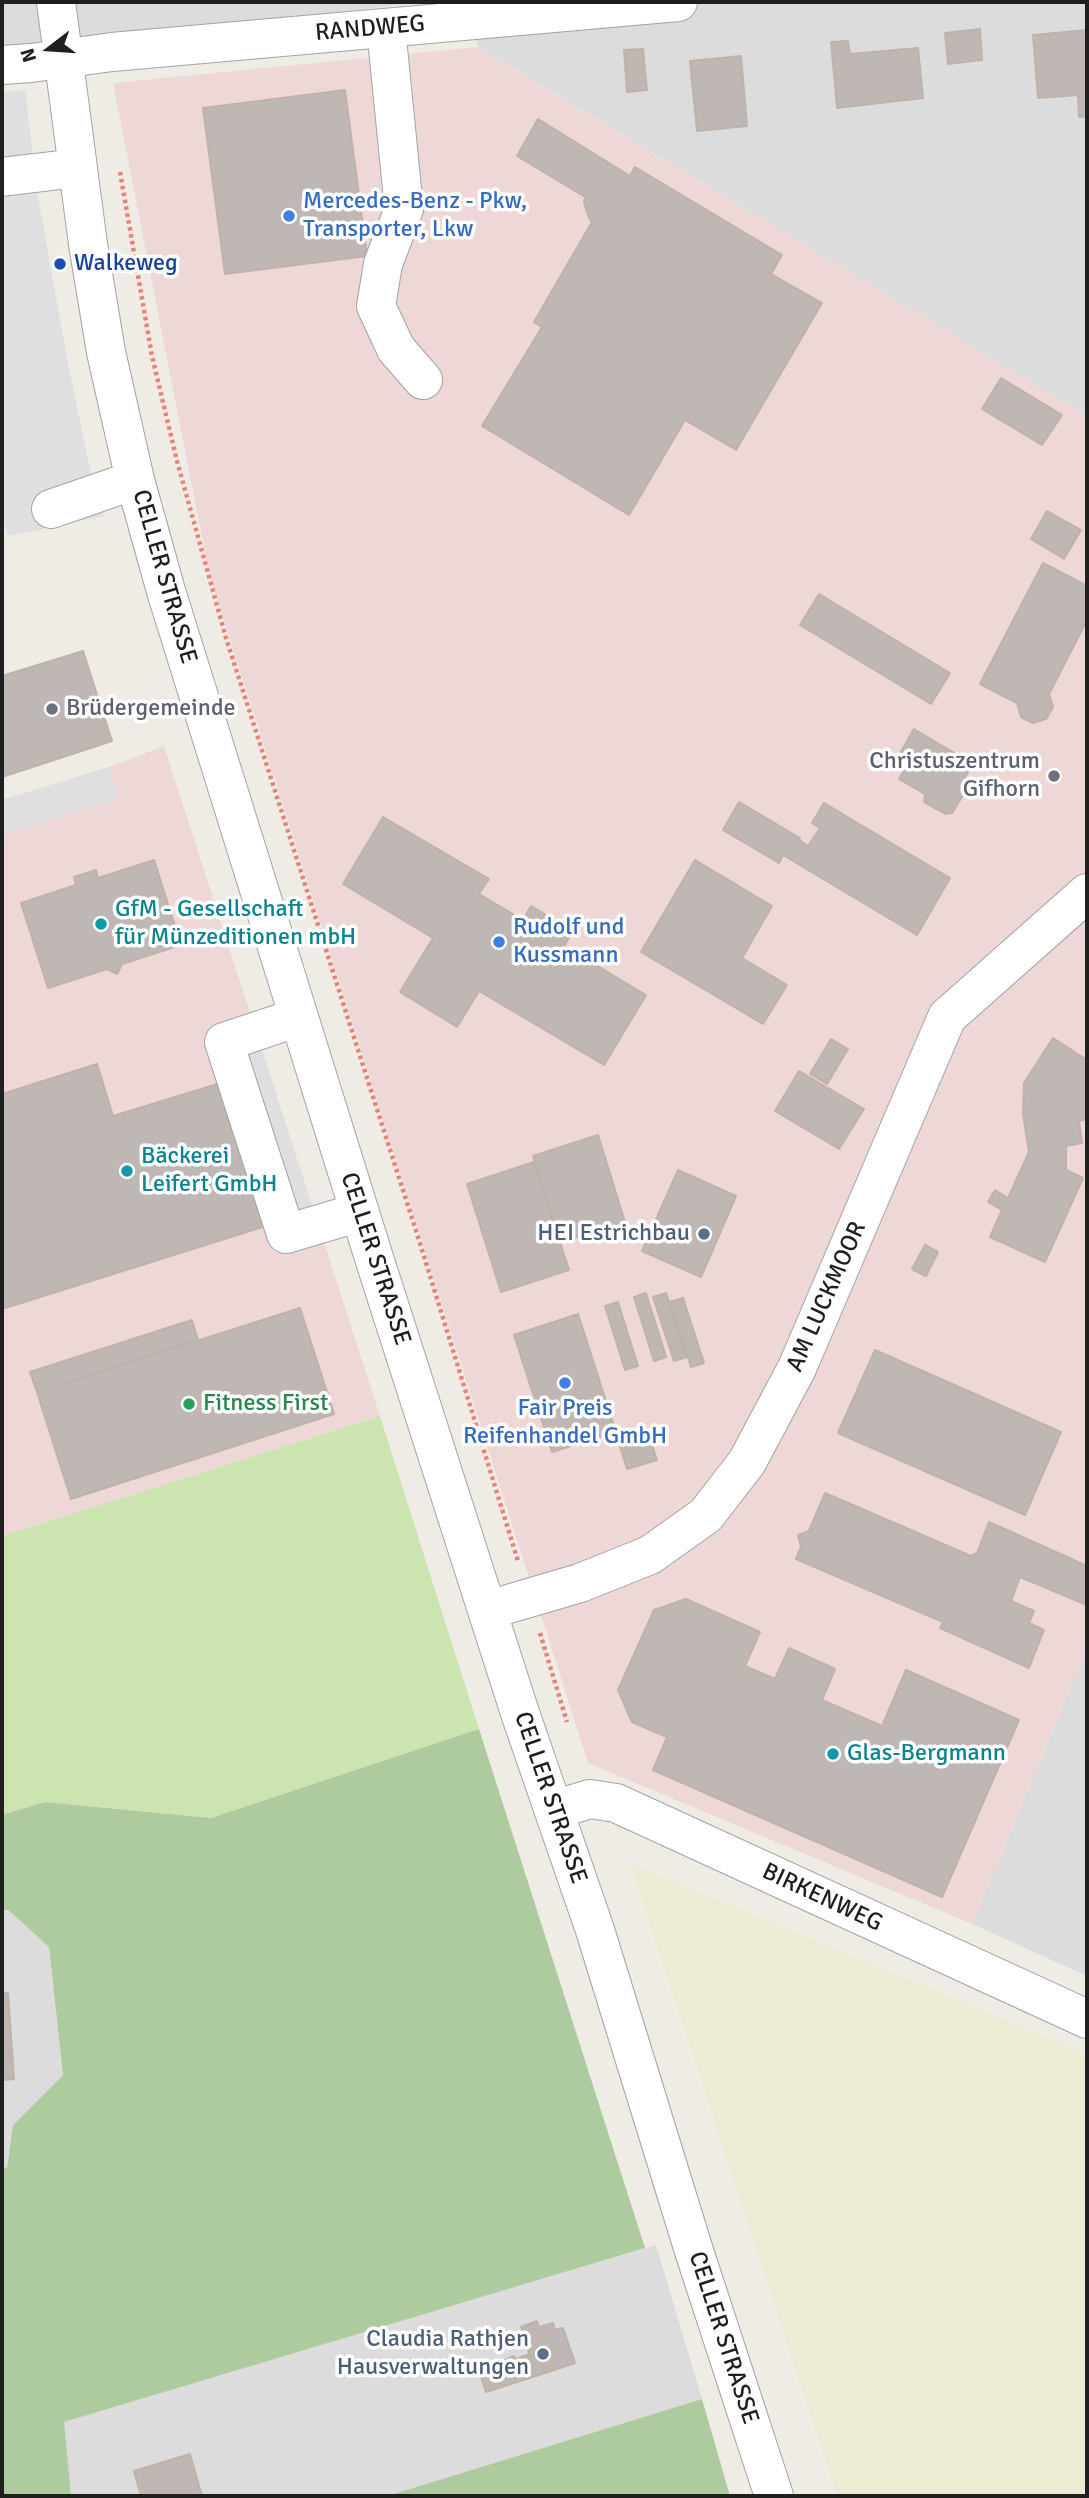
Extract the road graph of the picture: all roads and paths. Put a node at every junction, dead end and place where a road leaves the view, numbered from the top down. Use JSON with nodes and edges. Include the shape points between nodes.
{"nodes":[{"id":1,"x":56,"y":2,"type":"edge"},
{"id":2,"x":678,"y":2,"type":"edge"},
{"id":3,"x":386,"y":28,"type":"junction"},
{"id":4,"x":63,"y":60,"type":"junction"},
{"id":5,"x":2,"y":65,"type":"edge"},
{"id":6,"x":119,"y":163,"type":"dead end"},
{"id":7,"x":78,"y":168,"type":"junction"},
{"id":8,"x":2,"y":177,"type":"edge"},
{"id":9,"x":423,"y":380,"type":"dead end"},
{"id":10,"x":135,"y":480,"type":"junction"},
{"id":11,"x":51,"y":509,"type":"dead end"},
{"id":12,"x":1087,"y":894,"type":"edge"},
{"id":13,"x":299,"y":1017,"type":"junction"},
{"id":14,"x":360,"y":1212,"type":"junction"},
{"id":15,"x":530,"y":1597,"type":"junction"},
{"id":16,"x":488,"y":1610,"type":"junction"},
{"id":17,"x":567,"y":1723,"type":"dead end"},
{"id":18,"x":554,"y":1810,"type":"junction"},
{"id":19,"x":1087,"y":2019,"type":"edge"},
{"id":20,"x":774,"y":2496,"type":"edge"}],
"edges":[{"from":1,"to":4,"type":"street","name":"CELLER STRASSE"},
{"from":2,"to":3,"type":"street","name":"RANDWEG"},
{"from":3,"to":4,"type":"street","name":"RANDWEG"},
{"from":3,"to":9,"type":"street","via":[[404,209],[383,264],[376,306],[396,349]]},
{"from":4,"to":5,"type":"street"},
{"from":4,"to":7,"type":"street","name":"CELLER STRASSE"},
{"from":6,"to":15,"type":"path","via":[[152,356],[202,557]]},
{"from":7,"to":8,"type":"street"},
{"from":7,"to":10,"type":"street","name":"CELLER STRASSE","via":[[106,352]]},
{"from":10,"to":11,"type":"street"},
{"from":10,"to":13,"type":"street","name":"CELLER STRASSE"},
{"from":12,"to":15,"type":"street","name":"AM LUCKMOOR","via":[[947,1017],[797,1368],[747,1462],[706,1515],[650,1555]]},
{"from":13,"to":14,"type":"street","name":"CELLER STRASSE"},
{"from":13,"to":14,"type":"street","via":[[224,1042],[286,1234]]},
{"from":14,"to":16,"type":"street","name":"CELLER STRASSE"},
{"from":15,"to":16,"type":"street","name":"AM LUCKMOOR"},
{"from":15,"to":17,"type":"path"},
{"from":16,"to":18,"type":"street","name":"CELLER STRASSE"},
{"from":18,"to":19,"type":"street","name":"BIRKENWEG","via":[[603,1801]]},
{"from":18,"to":20,"type":"street","name":"CELLER STRASSE"}]}
